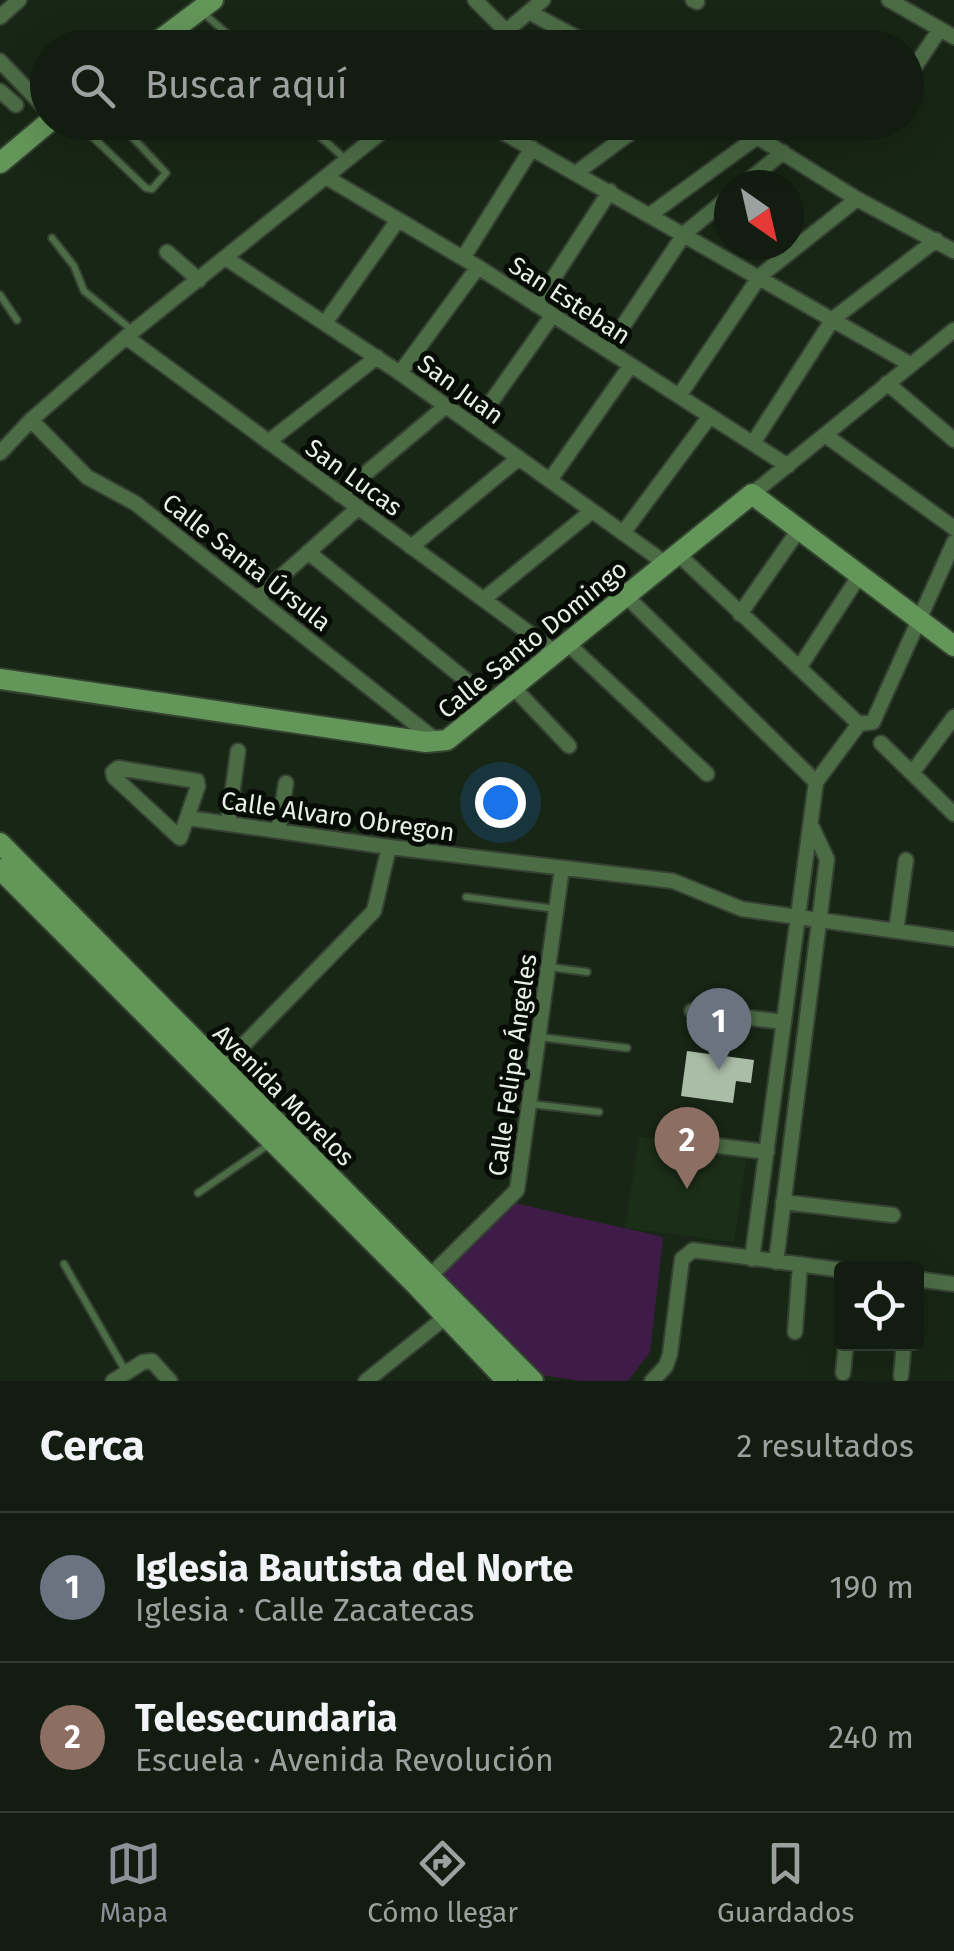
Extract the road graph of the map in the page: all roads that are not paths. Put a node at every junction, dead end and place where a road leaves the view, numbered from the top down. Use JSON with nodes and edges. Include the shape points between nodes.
{"nodes":[{"id":1,"x":19,"y":0,"type":"edge"},
{"id":2,"x":475,"y":0,"type":"edge"},
{"id":3,"x":543,"y":0,"type":"edge"},
{"id":4,"x":888,"y":0,"type":"edge"},
{"id":5,"x":206,"y":5,"type":"edge"},
{"id":6,"x":530,"y":12,"type":"junction"},
{"id":7,"x":0,"y":17,"type":"edge"},
{"id":8,"x":940,"y":29,"type":"junction"},
{"id":9,"x":172,"y":30,"type":"edge"},
{"id":10,"x":228,"y":30,"type":"edge"},
{"id":11,"x":505,"y":30,"type":"edge"},
{"id":12,"x":507,"y":30,"type":"edge"},
{"id":13,"x":563,"y":30,"type":"edge"},
{"id":14,"x":954,"y":37,"type":"edge"},
{"id":15,"x":924,"y":53,"type":"edge"},
{"id":16,"x":0,"y":61,"type":"edge"},
{"id":17,"x":0,"y":91,"type":"edge"},
{"id":18,"x":30,"y":92,"type":"edge"},
{"id":19,"x":16,"y":105,"type":"dead end"},
{"id":20,"x":30,"y":138,"type":"edge"},
{"id":21,"x":96,"y":140,"type":"edge"},
{"id":22,"x":135,"y":140,"type":"edge"},
{"id":23,"x":324,"y":140,"type":"edge"},
{"id":24,"x":372,"y":140,"type":"edge"},
{"id":25,"x":518,"y":140,"type":"edge"},
{"id":26,"x":621,"y":140,"type":"edge"},
{"id":27,"x":753,"y":140,"type":"edge"},
{"id":28,"x":764,"y":140,"type":"edge"},
{"id":29,"x":532,"y":148,"type":"junction"},
{"id":30,"x":783,"y":152,"type":"junction"},
{"id":31,"x":347,"y":160,"type":"junction"},
{"id":32,"x":0,"y":164,"type":"edge"},
{"id":33,"x":761,"y":170,"type":"edge"},
{"id":34,"x":576,"y":173,"type":"junction"},
{"id":35,"x":326,"y":177,"type":"junction"},
{"id":36,"x":610,"y":192,"type":"junction"},
{"id":37,"x":858,"y":199,"type":"junction"},
{"id":38,"x":714,"y":209,"type":"edge"},
{"id":39,"x":652,"y":214,"type":"junction"},
{"id":40,"x":398,"y":220,"type":"junction"},
{"id":41,"x":685,"y":233,"type":"junction"},
{"id":42,"x":52,"y":238,"type":"dead end"},
{"id":43,"x":936,"y":240,"type":"junction"},
{"id":44,"x":954,"y":250,"type":"edge"},
{"id":45,"x":167,"y":252,"type":"dead end"},
{"id":46,"x":463,"y":258,"type":"junction"},
{"id":47,"x":227,"y":259,"type":"junction"},
{"id":48,"x":478,"y":267,"type":"junction"},
{"id":49,"x":760,"y":276,"type":"junction"},
{"id":50,"x":199,"y":280,"type":"junction"},
{"id":51,"x":0,"y":294,"type":"edge"},
{"id":52,"x":536,"y":306,"type":"junction"},
{"id":53,"x":552,"y":316,"type":"junction"},
{"id":54,"x":833,"y":319,"type":"junction"},
{"id":55,"x":17,"y":320,"type":"dead end"},
{"id":56,"x":325,"y":323,"type":"junction"},
{"id":57,"x":130,"y":334,"type":"junction"},
{"id":58,"x":951,"y":337,"type":"edge"},
{"id":59,"x":607,"y":350,"type":"junction"},
{"id":60,"x":377,"y":358,"type":"junction"},
{"id":61,"x":910,"y":364,"type":"junction"},
{"id":62,"x":631,"y":365,"type":"junction"},
{"id":63,"x":400,"y":373,"type":"junction"},
{"id":64,"x":887,"y":382,"type":"junction"},
{"id":65,"x":679,"y":396,"type":"junction"},
{"id":66,"x":446,"y":406,"type":"junction"},
{"id":67,"x":710,"y":416,"type":"junction"},
{"id":68,"x":31,"y":420,"type":"junction"},
{"id":69,"x":474,"y":426,"type":"junction"},
{"id":70,"x":826,"y":435,"type":"junction"},
{"id":71,"x":954,"y":440,"type":"edge"},
{"id":72,"x":268,"y":442,"type":"junction"},
{"id":73,"x":753,"y":443,"type":"junction"},
{"id":74,"x":0,"y":453,"type":"edge"},
{"id":75,"x":519,"y":458,"type":"junction"},
{"id":76,"x":788,"y":466,"type":"junction"},
{"id":77,"x":550,"y":480,"type":"junction"},
{"id":78,"x":340,"y":494,"type":"junction"},
{"id":79,"x":752,"y":494,"type":"junction"},
{"id":80,"x":358,"y":508,"type":"junction"},
{"id":81,"x":592,"y":511,"type":"junction"},
{"id":82,"x":800,"y":528,"type":"junction"},
{"id":83,"x":954,"y":528,"type":"edge"},
{"id":84,"x":623,"y":533,"type":"junction"},
{"id":85,"x":954,"y":542,"type":"edge"},
{"id":86,"x":412,"y":547,"type":"junction"},
{"id":87,"x":308,"y":552,"type":"junction"},
{"id":88,"x":672,"y":558,"type":"junction"},
{"id":89,"x":861,"y":573,"type":"junction"},
{"id":90,"x":625,"y":595,"type":"junction"},
{"id":91,"x":258,"y":598,"type":"junction"},
{"id":92,"x":484,"y":600,"type":"junction"},
{"id":93,"x":740,"y":614,"type":"junction"},
{"id":94,"x":920,"y":620,"type":"junction"},
{"id":95,"x":954,"y":646,"type":"edge"},
{"id":96,"x":561,"y":647,"type":"junction"},
{"id":97,"x":799,"y":668,"type":"junction"},
{"id":98,"x":0,"y":679,"type":"edge"},
{"id":99,"x":512,"y":686,"type":"junction"},
{"id":100,"x":492,"y":702,"type":"junction"},
{"id":101,"x":954,"y":717,"type":"edge"},
{"id":102,"x":865,"y":724,"type":"junction"},
{"id":103,"x":437,"y":742,"type":"junction"},
{"id":104,"x":881,"y":742,"type":"dead end"},
{"id":105,"x":569,"y":746,"type":"dead end"},
{"id":106,"x":238,"y":751,"type":"dead end"},
{"id":107,"x":912,"y":772,"type":"junction"},
{"id":108,"x":707,"y":774,"type":"dead end"},
{"id":109,"x":816,"y":782,"type":"junction"},
{"id":110,"x":286,"y":783,"type":"dead end"},
{"id":111,"x":954,"y":814,"type":"edge"},
{"id":112,"x":188,"y":818,"type":"junction"},
{"id":113,"x":228,"y":824,"type":"junction"},
{"id":114,"x":812,"y":827,"type":"junction"},
{"id":115,"x":278,"y":831,"type":"junction"},
{"id":116,"x":0,"y":843,"type":"edge"},
{"id":117,"x":388,"y":847,"type":"junction"},
{"id":118,"x":906,"y":860,"type":"dead end"},
{"id":119,"x":562,"y":868,"type":"junction"},
{"id":120,"x":0,"y":869,"type":"edge"},
{"id":121,"x":466,"y":897,"type":"dead end"},
{"id":122,"x":557,"y":910,"type":"junction"},
{"id":123,"x":799,"y":917,"type":"junction"},
{"id":124,"x":819,"y":920,"type":"junction"},
{"id":125,"x":896,"y":931,"type":"junction"},
{"id":126,"x":954,"y":939,"type":"edge"},
{"id":127,"x":549,"y":968,"type":"junction"},
{"id":128,"x":587,"y":972,"type":"dead end"},
{"id":129,"x":787,"y":1003,"type":"junction"},
{"id":130,"x":808,"y":1006,"type":"junction"},
{"id":131,"x":692,"y":1011,"type":"dead end"},
{"id":132,"x":784,"y":1022,"type":"junction"},
{"id":133,"x":540,"y":1037,"type":"junction"},
{"id":134,"x":626,"y":1048,"type":"dead end"},
{"id":135,"x":216,"y":1073,"type":"junction"},
{"id":136,"x":531,"y":1104,"type":"junction"},
{"id":137,"x":599,"y":1112,"type":"dead end"},
{"id":138,"x":273,"y":1142,"type":"junction"},
{"id":139,"x":686,"y":1142,"type":"dead end"},
{"id":140,"x":767,"y":1152,"type":"junction"},
{"id":141,"x":198,"y":1193,"type":"dead end"},
{"id":142,"x":783,"y":1202,"type":"junction"},
{"id":143,"x":893,"y":1215,"type":"dead end"},
{"id":144,"x":752,"y":1258,"type":"junction"},
{"id":145,"x":776,"y":1262,"type":"junction"},
{"id":146,"x":64,"y":1264,"type":"dead end"},
{"id":147,"x":800,"y":1265,"type":"junction"},
{"id":148,"x":834,"y":1269,"type":"edge"},
{"id":149,"x":924,"y":1280,"type":"edge"},
{"id":150,"x":424,"y":1282,"type":"junction"},
{"id":151,"x":954,"y":1284,"type":"edge"},
{"id":152,"x":447,"y":1316,"type":"junction"},
{"id":153,"x":795,"y":1332,"type":"dead end"},
{"id":154,"x":845,"y":1351,"type":"edge"},
{"id":155,"x":903,"y":1351,"type":"edge"},
{"id":156,"x":843,"y":1374,"type":"dead end"},
{"id":157,"x":901,"y":1376,"type":"dead end"},
{"id":158,"x":120,"y":1377,"type":"edge"},
{"id":159,"x":170,"y":1381,"type":"edge"},
{"id":160,"x":366,"y":1381,"type":"edge"},
{"id":161,"x":506,"y":1381,"type":"edge"},
{"id":162,"x":533,"y":1381,"type":"edge"},
{"id":163,"x":652,"y":1381,"type":"edge"}],
"edges":[{"from":1,"to":7,"type":"street"},
{"from":2,"to":11,"type":"street"},
{"from":3,"to":6,"type":"street"},
{"from":4,"to":8,"type":"street"},
{"from":5,"to":9,"type":"main road"},
{"from":5,"to":10,"type":"lane"},
{"from":6,"to":12,"type":"street"},
{"from":6,"to":13,"type":"street"},
{"from":8,"to":14,"type":"street"},
{"from":8,"to":15,"type":"street"},
{"from":16,"to":18,"type":"street"},
{"from":17,"to":19,"type":"street"},
{"from":20,"to":32,"type":"main road"},
{"from":21,"to":22,"type":"lane","via":[[149,190],[166,173]]},
{"from":23,"to":31,"type":"lane"},
{"from":24,"to":31,"type":"street"},
{"from":25,"to":29,"type":"street"},
{"from":26,"to":34,"type":"street"},
{"from":27,"to":39,"type":"street"},
{"from":28,"to":30,"type":"street"},
{"from":29,"to":34,"type":"street"},
{"from":29,"to":46,"type":"street"},
{"from":30,"to":33,"type":"street"},
{"from":30,"to":37,"type":"street"},
{"from":31,"to":35,"type":"street"},
{"from":34,"to":36,"type":"street"},
{"from":35,"to":40,"type":"street","name":"San Esteban"},
{"from":35,"to":47,"type":"street"},
{"from":36,"to":39,"type":"street"},
{"from":36,"to":52,"type":"street"},
{"from":37,"to":43,"type":"street"},
{"from":37,"to":49,"type":"street"},
{"from":38,"to":41,"type":"street"},
{"from":39,"to":41,"type":"street"},
{"from":40,"to":46,"type":"street","name":"San Esteban"},
{"from":40,"to":56,"type":"street"},
{"from":41,"to":49,"type":"street"},
{"from":41,"to":59,"type":"street"},
{"from":42,"to":57,"type":"lane","via":[[84,290]]},
{"from":43,"to":44,"type":"street"},
{"from":43,"to":54,"type":"street"},
{"from":45,"to":50,"type":"street"},
{"from":46,"to":48,"type":"street","name":"San Esteban"},
{"from":47,"to":50,"type":"street"},
{"from":47,"to":56,"type":"street","name":"San Juan"},
{"from":48,"to":52,"type":"street","name":"San Esteban"},
{"from":48,"to":63,"type":"street"},
{"from":49,"to":54,"type":"street"},
{"from":49,"to":65,"type":"street"},
{"from":50,"to":57,"type":"street"},
{"from":51,"to":55,"type":"lane"},
{"from":52,"to":53,"type":"street","name":"San Esteban"},
{"from":53,"to":59,"type":"street","name":"San Esteban"},
{"from":53,"to":69,"type":"street"},
{"from":54,"to":61,"type":"street"},
{"from":54,"to":73,"type":"street"},
{"from":56,"to":60,"type":"street","name":"San Juan"},
{"from":57,"to":68,"type":"street"},
{"from":57,"to":72,"type":"street","name":"San Lucas"},
{"from":58,"to":61,"type":"street","name":"Calle Santo Domingo"},
{"from":59,"to":62,"type":"street","name":"San Esteban"},
{"from":60,"to":63,"type":"street","name":"San Juan"},
{"from":60,"to":72,"type":"street"},
{"from":61,"to":64,"type":"street","name":"Calle Santo Domingo"},
{"from":62,"to":65,"type":"street","name":"San Esteban"},
{"from":62,"to":77,"type":"street"},
{"from":63,"to":66,"type":"street","name":"San Juan"},
{"from":64,"to":70,"type":"street","name":"Calle Santo Domingo"},
{"from":64,"to":71,"type":"street"},
{"from":65,"to":67,"type":"street","name":"San Esteban"},
{"from":66,"to":69,"type":"street","name":"San Juan"},
{"from":66,"to":78,"type":"street"},
{"from":67,"to":73,"type":"street","name":"San Esteban"},
{"from":67,"to":84,"type":"street"},
{"from":68,"to":74,"type":"street"},
{"from":68,"to":91,"type":"street","name":"Calle Santa Úrsula","via":[[95,484],[135,503]]},
{"from":69,"to":75,"type":"street","name":"San Juan"},
{"from":70,"to":76,"type":"street","name":"Calle Santo Domingo"},
{"from":70,"to":83,"type":"street"},
{"from":72,"to":78,"type":"street","name":"San Lucas"},
{"from":73,"to":76,"type":"street","name":"San Esteban"},
{"from":75,"to":77,"type":"street","name":"San Juan"},
{"from":75,"to":86,"type":"street"},
{"from":76,"to":79,"type":"street","name":"Calle Santo Domingo"},
{"from":77,"to":81,"type":"street","name":"San Juan"},
{"from":78,"to":80,"type":"street","name":"San Lucas"},
{"from":79,"to":82,"type":"main road"},
{"from":79,"to":88,"type":"main road","name":"Calle Santo Domingo"},
{"from":80,"to":86,"type":"street","name":"San Lucas"},
{"from":80,"to":87,"type":"street"},
{"from":81,"to":84,"type":"street","name":"San Juan"},
{"from":81,"to":92,"type":"street"},
{"from":82,"to":89,"type":"main road"},
{"from":82,"to":93,"type":"street"},
{"from":84,"to":88,"type":"street","name":"San Juan"},
{"from":85,"to":94,"type":"street"},
{"from":86,"to":92,"type":"street","name":"San Lucas"},
{"from":87,"to":91,"type":"street"},
{"from":87,"to":100,"type":"street"},
{"from":88,"to":90,"type":"main road","name":"Calle Santo Domingo"},
{"from":88,"to":93,"type":"street","name":"San Juan"},
{"from":89,"to":94,"type":"main road"},
{"from":89,"to":97,"type":"street"},
{"from":90,"to":96,"type":"main road","name":"Calle Santo Domingo"},
{"from":90,"to":109,"type":"street"},
{"from":91,"to":103,"type":"street","name":"Calle Santa Úrsula"},
{"from":92,"to":96,"type":"street","name":"San Lucas"},
{"from":93,"to":97,"type":"street","name":"San Juan"},
{"from":94,"to":95,"type":"main road"},
{"from":94,"to":102,"type":"street"},
{"from":96,"to":99,"type":"main road","name":"Calle Santo Domingo"},
{"from":96,"to":108,"type":"street","name":"San Lucas"},
{"from":97,"to":102,"type":"street","name":"San Juan"},
{"from":98,"to":103,"type":"main road","name":"Calle Santo Domingo"},
{"from":99,"to":100,"type":"main road","name":"Calle Santo Domingo"},
{"from":99,"to":105,"type":"street"},
{"from":100,"to":103,"type":"main road","name":"Calle Santo Domingo"},
{"from":101,"to":107,"type":"street"},
{"from":102,"to":109,"type":"street"},
{"from":104,"to":107,"type":"street"},
{"from":106,"to":113,"type":"street"},
{"from":107,"to":111,"type":"street"},
{"from":109,"to":114,"type":"street"},
{"from":110,"to":115,"type":"street"},
{"from":112,"to":112,"type":"street","name":"Calle Alvaro Obregon","via":[[197,781],[113,772],[174,836],[180,838]]},
{"from":112,"to":113,"type":"street","name":"Calle Alvaro Obregon"},
{"from":113,"to":115,"type":"street","name":"Calle Alvaro Obregon"},
{"from":114,"to":123,"type":"street"},
{"from":114,"to":124,"type":"street","via":[[827,859]]},
{"from":115,"to":117,"type":"street","name":"Calle Alvaro Obregon"},
{"from":116,"to":135,"type":"main road","name":"Avenida Morelos"},
{"from":117,"to":119,"type":"street","name":"Calle Alvaro Obregon"},
{"from":117,"to":135,"type":"street","via":[[374,911]]},
{"from":118,"to":125,"type":"street"},
{"from":119,"to":122,"type":"street","name":"Calle Felipe Ángeles"},
{"from":119,"to":123,"type":"street","name":"Calle Alvaro Obregon","via":[[672,882],[742,909]]},
{"from":120,"to":135,"type":"main road","name":"Avenida Morelos"},
{"from":121,"to":122,"type":"lane"},
{"from":122,"to":127,"type":"street","name":"Calle Felipe Ángeles"},
{"from":123,"to":124,"type":"street","name":"Calle Alvaro Obregon"},
{"from":123,"to":129,"type":"street"},
{"from":124,"to":125,"type":"street","name":"Calle Alvaro Obregon"},
{"from":124,"to":130,"type":"street"},
{"from":125,"to":126,"type":"street","name":"Calle Alvaro Obregon"},
{"from":127,"to":128,"type":"lane"},
{"from":127,"to":133,"type":"street","name":"Calle Felipe Ángeles"},
{"from":129,"to":130,"type":"street"},
{"from":129,"to":132,"type":"street"},
{"from":130,"to":142,"type":"street"},
{"from":131,"to":132,"type":"street"},
{"from":132,"to":140,"type":"street"},
{"from":133,"to":134,"type":"lane"},
{"from":133,"to":136,"type":"street","name":"Calle Felipe Ángeles"},
{"from":135,"to":138,"type":"main road","name":"Avenida Morelos"},
{"from":135,"to":150,"type":"main road","name":"Avenida Morelos"},
{"from":136,"to":137,"type":"lane"},
{"from":136,"to":150,"type":"street","name":"Calle Felipe Ángeles","via":[[517,1190]]},
{"from":138,"to":141,"type":"lane"},
{"from":138,"to":150,"type":"main road","name":"Avenida Morelos"},
{"from":139,"to":140,"type":"street"},
{"from":140,"to":144,"type":"street"},
{"from":142,"to":143,"type":"street"},
{"from":142,"to":145,"type":"street"},
{"from":144,"to":145,"type":"street"},
{"from":144,"to":163,"type":"street","via":[[686,1253],[670,1354]]},
{"from":145,"to":147,"type":"street"},
{"from":146,"to":158,"type":"lane"},
{"from":147,"to":148,"type":"street"},
{"from":147,"to":153,"type":"street"},
{"from":149,"to":151,"type":"street"},
{"from":150,"to":152,"type":"main road","name":"Avenida Morelos"},
{"from":150,"to":162,"type":"main road","name":"Avenida Morelos"},
{"from":152,"to":160,"type":"street"},
{"from":152,"to":161,"type":"main road","name":"Avenida Morelos"},
{"from":154,"to":156,"type":"street"},
{"from":155,"to":157,"type":"street"},
{"from":158,"to":159,"type":"street","via":[[152,1361]]}]}
